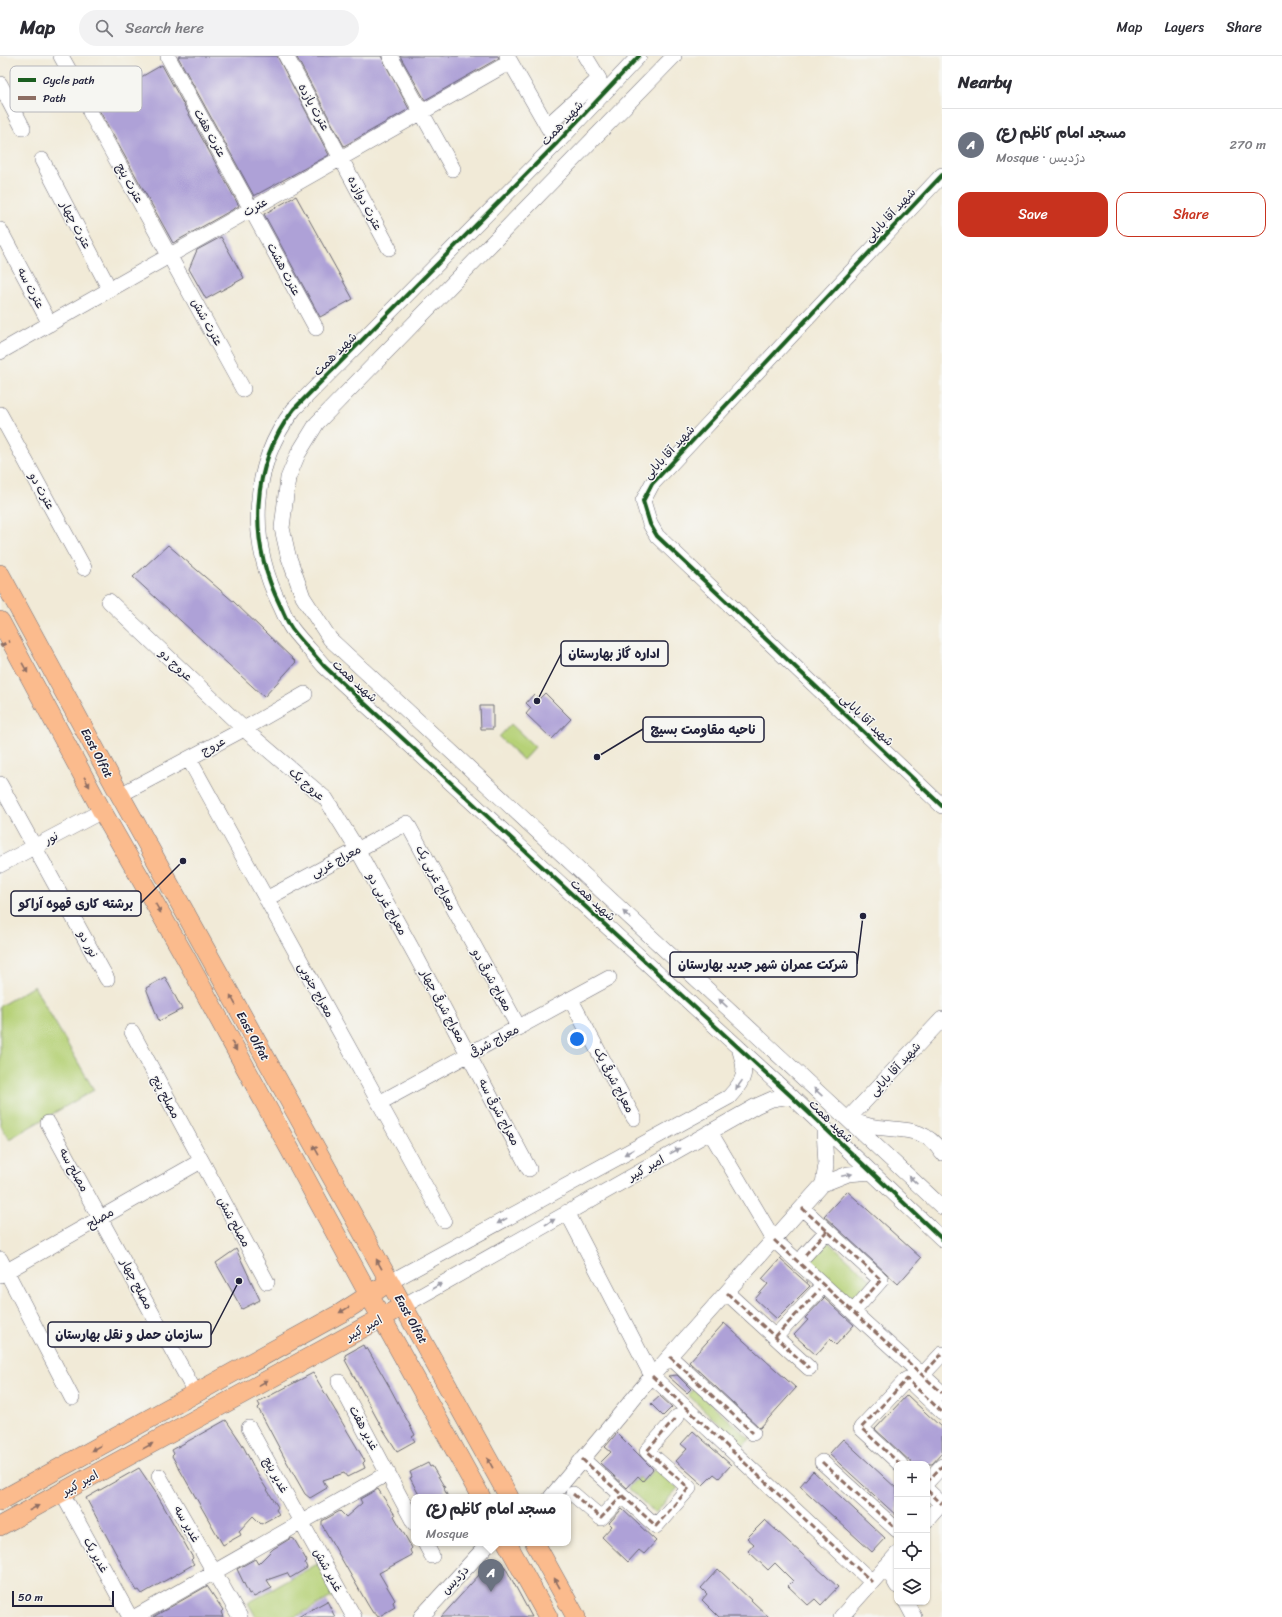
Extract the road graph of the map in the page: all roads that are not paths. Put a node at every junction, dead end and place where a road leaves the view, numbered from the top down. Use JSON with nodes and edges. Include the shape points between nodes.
{"nodes":[{"id":1,"x":61,"y":56,"type":"edge"},
{"id":2,"x":286,"y":56,"type":"edge"},
{"id":3,"x":390,"y":56,"type":"edge"},
{"id":4,"x":585,"y":56,"type":"edge"},
{"id":5,"x":639,"y":56,"type":"edge"},
{"id":6,"x":674,"y":56,"type":"edge"},
{"id":7,"x":168,"y":57,"type":"edge"},
{"id":8,"x":508,"y":59,"type":"edge"},
{"id":9,"x":66,"y":66,"type":"edge"},
{"id":10,"x":0,"y":84,"type":"edge"},
{"id":11,"x":10,"y":103,"type":"edge"},
{"id":12,"x":15,"y":112,"type":"edge"},
{"id":13,"x":90,"y":112,"type":"dead end"},
{"id":14,"x":422,"y":112,"type":"junction"},
{"id":15,"x":547,"y":126,"type":"junction"},
{"id":16,"x":23,"y":128,"type":"dead end"},
{"id":17,"x":557,"y":143,"type":"junction"},
{"id":18,"x":342,"y":158,"type":"junction"},
{"id":19,"x":42,"y":160,"type":"dead end"},
{"id":20,"x":453,"y":169,"type":"dead end"},
{"id":21,"x":942,"y":175,"type":"edge"},
{"id":22,"x":252,"y":209,"type":"junction"},
{"id":23,"x":0,"y":230,"type":"edge"},
{"id":24,"x":389,"y":248,"type":"dead end"},
{"id":25,"x":170,"y":255,"type":"junction"},
{"id":26,"x":110,"y":290,"type":"junction"},
{"id":27,"x":406,"y":296,"type":"junction"},
{"id":28,"x":424,"y":313,"type":"junction"},
{"id":29,"x":50,"y":324,"type":"junction"},
{"id":30,"x":316,"y":328,"type":"dead end"},
{"id":31,"x":0,"y":352,"type":"edge"},
{"id":32,"x":243,"y":389,"type":"dead end"},
{"id":33,"x":0,"y":414,"type":"edge"},
{"id":34,"x":84,"y":568,"type":"dead end"},
{"id":35,"x":0,"y":574,"type":"edge"},
{"id":36,"x":109,"y":601,"type":"dead end"},
{"id":37,"x":0,"y":621,"type":"edge"},
{"id":38,"x":5,"y":644,"type":"edge"},
{"id":39,"x":305,"y":694,"type":"dead end"},
{"id":40,"x":244,"y":729,"type":"junction"},
{"id":41,"x":189,"y":759,"type":"junction"},
{"id":42,"x":0,"y":784,"type":"edge"},
{"id":43,"x":120,"y":795,"type":"junction"},
{"id":44,"x":942,"y":806,"type":"edge"},
{"id":45,"x":102,"y":811,"type":"junction"},
{"id":46,"x":407,"y":823,"type":"joint"},
{"id":47,"x":34,"y":847,"type":"junction"},
{"id":48,"x":357,"y":849,"type":"junction"},
{"id":49,"x":0,"y":865,"type":"edge"},
{"id":50,"x":266,"y":899,"type":"junction"},
{"id":51,"x":465,"y":932,"type":"joint"},
{"id":52,"x":417,"y":958,"type":"joint"},
{"id":53,"x":609,"y":978,"type":"dead end"},
{"id":54,"x":107,"y":979,"type":"dead end"},
{"id":55,"x":571,"y":1000,"type":"junction"},
{"id":56,"x":942,"y":1019,"type":"edge"},
{"id":57,"x":519,"y":1028,"type":"junction"},
{"id":58,"x":132,"y":1032,"type":"dead end"},
{"id":59,"x":739,"y":1048,"type":"junction"},
{"id":60,"x":468,"y":1055,"type":"junction"},
{"id":61,"x":791,"y":1096,"type":"junction"},
{"id":62,"x":379,"y":1102,"type":"junction"},
{"id":63,"x":634,"y":1118,"type":"dead end"},
{"id":64,"x":848,"y":1119,"type":"junction"},
{"id":65,"x":48,"y":1123,"type":"dead end"},
{"id":66,"x":824,"y":1129,"type":"junction"},
{"id":67,"x":710,"y":1132,"type":"junction"},
{"id":68,"x":942,"y":1153,"type":"edge"},
{"id":69,"x":201,"y":1161,"type":"junction"},
{"id":70,"x":529,"y":1169,"type":"dead end"},
{"id":71,"x":872,"y":1172,"type":"junction"},
{"id":72,"x":823,"y":1184,"type":"junction"},
{"id":73,"x":941,"y":1200,"type":"edge"},
{"id":74,"x":802,"y":1208,"type":"junction"},
{"id":75,"x":567,"y":1212,"type":"junction"},
{"id":76,"x":101,"y":1218,"type":"junction"},
{"id":77,"x":444,"y":1220,"type":"dead end"},
{"id":78,"x":828,"y":1231,"type":"junction"},
{"id":79,"x":942,"y":1238,"type":"edge"},
{"id":80,"x":774,"y":1240,"type":"junction"},
{"id":81,"x":805,"y":1256,"type":"dead end"},
{"id":82,"x":2,"y":1269,"type":"edge"},
{"id":83,"x":267,"y":1282,"type":"dead end"},
{"id":84,"x":390,"y":1282,"type":"junction"},
{"id":85,"x":819,"y":1290,"type":"dead end"},
{"id":86,"x":727,"y":1293,"type":"junction"},
{"id":87,"x":369,"y":1295,"type":"junction"},
{"id":88,"x":859,"y":1304,"type":"dead end"},
{"id":89,"x":403,"y":1306,"type":"junction"},
{"id":90,"x":382,"y":1318,"type":"junction"},
{"id":91,"x":775,"y":1337,"type":"junction"},
{"id":92,"x":942,"y":1354,"type":"edge"},
{"id":93,"x":670,"y":1356,"type":"junction"},
{"id":94,"x":809,"y":1368,"type":"dead end"},
{"id":95,"x":926,"y":1371,"type":"dead end"},
{"id":96,"x":652,"y":1376,"type":"junction"},
{"id":97,"x":339,"y":1382,"type":"dead end"},
{"id":98,"x":195,"y":1392,"type":"junction"},
{"id":99,"x":942,"y":1393,"type":"edge"},
{"id":100,"x":72,"y":1398,"type":"dead end"},
{"id":101,"x":942,"y":1412,"type":"edge"},
{"id":102,"x":677,"y":1417,"type":"dead end"},
{"id":103,"x":250,"y":1428,"type":"dead end"},
{"id":104,"x":752,"y":1433,"type":"dead end"},
{"id":105,"x":582,"y":1459,"type":"junction"},
{"id":106,"x":897,"y":1461,"type":"edge"},
{"id":107,"x":822,"y":1462,"type":"dead end"},
{"id":108,"x":942,"y":1466,"type":"edge"},
{"id":109,"x":388,"y":1473,"type":"junction"},
{"id":110,"x":159,"y":1476,"type":"dead end"},
{"id":111,"x":930,"y":1479,"type":"edge"},
{"id":112,"x":62,"y":1493,"type":"junction"},
{"id":113,"x":930,"y":1493,"type":"edge"},
{"id":114,"x":480,"y":1494,"type":"edge"},
{"id":115,"x":507,"y":1494,"type":"edge"},
{"id":116,"x":553,"y":1494,"type":"edge"},
{"id":117,"x":573,"y":1494,"type":"dead end"},
{"id":118,"x":622,"y":1496,"type":"junction"},
{"id":119,"x":0,"y":1501,"type":"edge"},
{"id":120,"x":942,"y":1503,"type":"edge"},
{"id":121,"x":411,"y":1517,"type":"edge"},
{"id":122,"x":930,"y":1517,"type":"edge"},
{"id":123,"x":302,"y":1522,"type":"junction"},
{"id":124,"x":0,"y":1526,"type":"edge"},
{"id":125,"x":894,"y":1527,"type":"edge"},
{"id":126,"x":486,"y":1546,"type":"edge"},
{"id":127,"x":509,"y":1546,"type":"edge"},
{"id":128,"x":537,"y":1546,"type":"edge"},
{"id":129,"x":894,"y":1557,"type":"edge"},
{"id":130,"x":886,"y":1566,"type":"junction"},
{"id":131,"x":215,"y":1572,"type":"junction"},
{"id":132,"x":894,"y":1581,"type":"edge"},
{"id":133,"x":872,"y":1582,"type":"junction"},
{"id":134,"x":908,"y":1605,"type":"edge"},
{"id":135,"x":130,"y":1617,"type":"edge"},
{"id":136,"x":135,"y":1617,"type":"edge"},
{"id":137,"x":240,"y":1617,"type":"edge"},
{"id":138,"x":354,"y":1617,"type":"edge"},
{"id":139,"x":421,"y":1617,"type":"edge"},
{"id":140,"x":548,"y":1617,"type":"edge"},
{"id":141,"x":576,"y":1617,"type":"edge"},
{"id":142,"x":841,"y":1617,"type":"edge"},
{"id":143,"x":914,"y":1617,"type":"edge"}],
"edges":[{"from":1,"to":9,"type":"street"},
{"from":2,"to":18,"type":"street","name":"عترت یازده"},
{"from":3,"to":14,"type":"street"},
{"from":4,"to":15,"type":"street","via":[[599,79]]},
{"from":5,"to":17,"type":"street","name":"شهید همت"},
{"from":6,"to":28,"type":"street","name":"شهید همت"},
{"from":7,"to":22,"type":"street","name":"عترت هفت"},
{"from":8,"to":14,"type":"street","name":"عترت"},
{"from":8,"to":15,"type":"street"},
{"from":10,"to":11,"type":"street"},
{"from":12,"to":16,"type":"street"},
{"from":13,"to":25,"type":"street","name":"عترت پنج"},
{"from":14,"to":18,"type":"street","name":"عترت"},
{"from":14,"to":20,"type":"street"},
{"from":15,"to":17,"type":"street"},
{"from":17,"to":27,"type":"street","name":"شهید همت"},
{"from":18,"to":22,"type":"street","name":"عترت"},
{"from":18,"to":24,"type":"street","name":"عترت دوازده"},
{"from":19,"to":26,"type":"street","name":"عترت چهار"},
{"from":21,"to":44,"type":"street","name":"شهید آقا بابایی","via":[[652,484],[642,501],[657,536]]},
{"from":22,"to":25,"type":"street","name":"عترت"},
{"from":22,"to":30,"type":"street","name":"عترت هشت"},
{"from":23,"to":29,"type":"street","name":"عترت سه"},
{"from":25,"to":26,"type":"street","name":"عترت"},
{"from":25,"to":32,"type":"street","name":"عترت شش"},
{"from":26,"to":29,"type":"street","name":"عترت"},
{"from":27,"to":28,"type":"street"},
{"from":27,"to":59,"type":"street","name":"شهید همت","via":[[294,409],[283,424],[270,451],[260,489],[257,522],[266,571],[273,591],[291,628],[324,666]]},
{"from":64,"to":28,"type":"street","name":"شهید همت","one_way":true,"via":[[330,640],[303,597],[288,555],[282,528],[288,478],[298,454],[317,423]]},
{"from":29,"to":31,"type":"street","name":"عترت"},
{"from":33,"to":34,"type":"street","name":"عترت دو"},
{"from":35,"to":43,"type":"main road","name":"East Olfat"},
{"from":36,"to":40,"type":"street","name":"عروج دو"},
{"from":37,"to":38,"type":"main road","name":"East Olfat"},
{"from":38,"to":45,"type":"main road","name":"East Olfat","one_way":true},
{"from":39,"to":40,"type":"street","name":"عروج"},
{"from":40,"to":41,"type":"street","name":"عروج"},
{"from":40,"to":48,"type":"street","name":"عروج یک","via":[[326,799]]},
{"from":41,"to":43,"type":"street","name":"عروج"},
{"from":41,"to":50,"type":"street","name":"معراج جنوبی"},
{"from":42,"to":47,"type":"street","name":"نور دو"},
{"from":84,"to":43,"type":"main road","name":"East Olfat","one_way":true},
{"from":45,"to":47,"type":"street","name":"نور"},
{"from":45,"to":87,"type":"main road","name":"East Olfat","one_way":true,"via":[[187,960]]},
{"from":46,"to":48,"type":"street","name":"معراج غربی"},
{"from":46,"to":51,"type":"street","name":"معراج غربی یک"},
{"from":47,"to":49,"type":"street","name":"نور"},
{"from":47,"to":54,"type":"street","name":"نور دو"},
{"from":48,"to":50,"type":"street","name":"معراج غربی"},
{"from":48,"to":52,"type":"street","name":"معراج غربی دو"},
{"from":50,"to":62,"type":"street","name":"معراج جنوبی"},
{"from":51,"to":57,"type":"street","name":"معراج شرقی دو"},
{"from":52,"to":60,"type":"street","name":"معراج شرقی چهار"},
{"from":53,"to":55,"type":"street","name":"معراج شرقی"},
{"from":55,"to":57,"type":"street","name":"معراج شرقی"},
{"from":55,"to":63,"type":"street","name":"معراج شرقی یک"},
{"from":56,"to":64,"type":"street","name":"شهید آقا بابایی"},
{"from":57,"to":60,"type":"street","name":"معراج شرقی"},
{"from":58,"to":69,"type":"street","name":"مصلح پنج"},
{"from":59,"to":61,"type":"street","name":"شهید همت"},
{"from":59,"to":84,"type":"street","name":"امیر کبیر","one_way":true,"via":[[745,1076],[728,1097]]},
{"from":60,"to":62,"type":"street","name":"معراج شرقی"},
{"from":60,"to":70,"type":"street","name":"معراج شرقی سه"},
{"from":61,"to":66,"type":"street","name":"شهید همت"},
{"from":61,"to":67,"type":"street","name":"امیر کبیر","via":[[764,1102]]},
{"from":62,"to":77,"type":"street","name":"معراج جنوبی"},
{"from":64,"to":68,"type":"street","via":[[873,1127],[915,1130],[925,1135]]},
{"from":73,"to":64,"type":"street","name":"شهید همت","one_way":true},
{"from":65,"to":76,"type":"street","name":"مصلح سه"},
{"from":66,"to":71,"type":"street","name":"شهید همت"},
{"from":66,"to":72,"type":"street","via":[[826,1165]]},
{"from":75,"to":67,"type":"street","name":"امیر کبیر","one_way":true},
{"from":67,"to":80,"type":"street"},
{"from":69,"to":76,"type":"street","name":"مصلح"},
{"from":69,"to":83,"type":"street","name":"مصلح شش"},
{"from":72,"to":71,"type":"street","one_way":true,"via":[[848,1174]]},
{"from":71,"to":79,"type":"street","name":"شهید همت"},
{"from":72,"to":74,"type":"street"},
{"from":74,"to":78,"type":"street"},
{"from":74,"to":80,"type":"street"},
{"from":89,"to":75,"type":"street","name":"امیر کبیر","one_way":true},
{"from":75,"to":96,"type":"street"},
{"from":76,"to":82,"type":"street","name":"مصلح"},
{"from":76,"to":98,"type":"street","name":"مصلح چهار"},
{"from":78,"to":81,"type":"street"},
{"from":78,"to":88,"type":"street","via":[[881,1280]]},
{"from":80,"to":86,"type":"street"},
{"from":80,"to":99,"type":"street"},
{"from":82,"to":100,"type":"street"},
{"from":84,"to":87,"type":"main road","name":"امیر کبیر"},
{"from":84,"to":89,"type":"main road","name":"East Olfat"},
{"from":85,"to":91,"type":"street"},
{"from":86,"to":91,"type":"street"},
{"from":86,"to":93,"type":"street"},
{"from":87,"to":90,"type":"main road","name":"East Olfat"},
{"from":87,"to":98,"type":"main road","name":"امیر کبیر","one_way":true},
{"from":89,"to":90,"type":"main road","name":"امیر کبیر"},
{"from":115,"to":89,"type":"main road","name":"East Olfat","one_way":true},
{"from":112,"to":90,"type":"main road","name":"امیر کبیر","one_way":true},
{"from":90,"to":114,"type":"main road","name":"East Olfat"},
{"from":91,"to":94,"type":"street"},
{"from":92,"to":95,"type":"street"},
{"from":93,"to":96,"type":"street"},
{"from":93,"to":104,"type":"street"},
{"from":96,"to":105,"type":"street"},
{"from":96,"to":133,"type":"street"},
{"from":97,"to":109,"type":"street","name":"غدیر هفت"},
{"from":98,"to":119,"type":"main road","name":"امیر کبیر","one_way":true},
{"from":101,"to":106,"type":"street","via":[[907,1379],[861,1428]]},
{"from":102,"to":118,"type":"street","via":[[647,1450],[689,1488],[656,1526]]},
{"from":103,"to":123,"type":"street","name":"غدیر پنج"},
{"from":105,"to":116,"type":"street"},
{"from":105,"to":118,"type":"street"},
{"from":107,"to":125,"type":"street"},
{"from":108,"to":111,"type":"street"},
{"from":109,"to":121,"type":"street","name":"غدیر هفت"},
{"from":109,"to":123,"type":"street"},
{"from":110,"to":131,"type":"street","name":"غدیر سه"},
{"from":124,"to":112,"type":"main road","name":"امیر کبیر","one_way":true},
{"from":112,"to":135,"type":"street","name":"غدیر یک"},
{"from":113,"to":120,"type":"street"},
{"from":117,"to":118,"type":"street","via":[[601,1518]]},
{"from":120,"to":122,"type":"street"},
{"from":123,"to":131,"type":"street"},
{"from":123,"to":138,"type":"street","name":"غدیر شش"},
{"from":126,"to":139,"type":"street","name":"دژدیس"},
{"from":127,"to":140,"type":"main road"},
{"from":141,"to":128,"type":"main road","one_way":true},
{"from":129,"to":130,"type":"street"},
{"from":130,"to":132,"type":"street"},
{"from":130,"to":133,"type":"street"},
{"from":131,"to":136,"type":"street"},
{"from":131,"to":137,"type":"street","name":"غدیر سه"},
{"from":133,"to":142,"type":"street"},
{"from":134,"to":143,"type":"street"}]}
